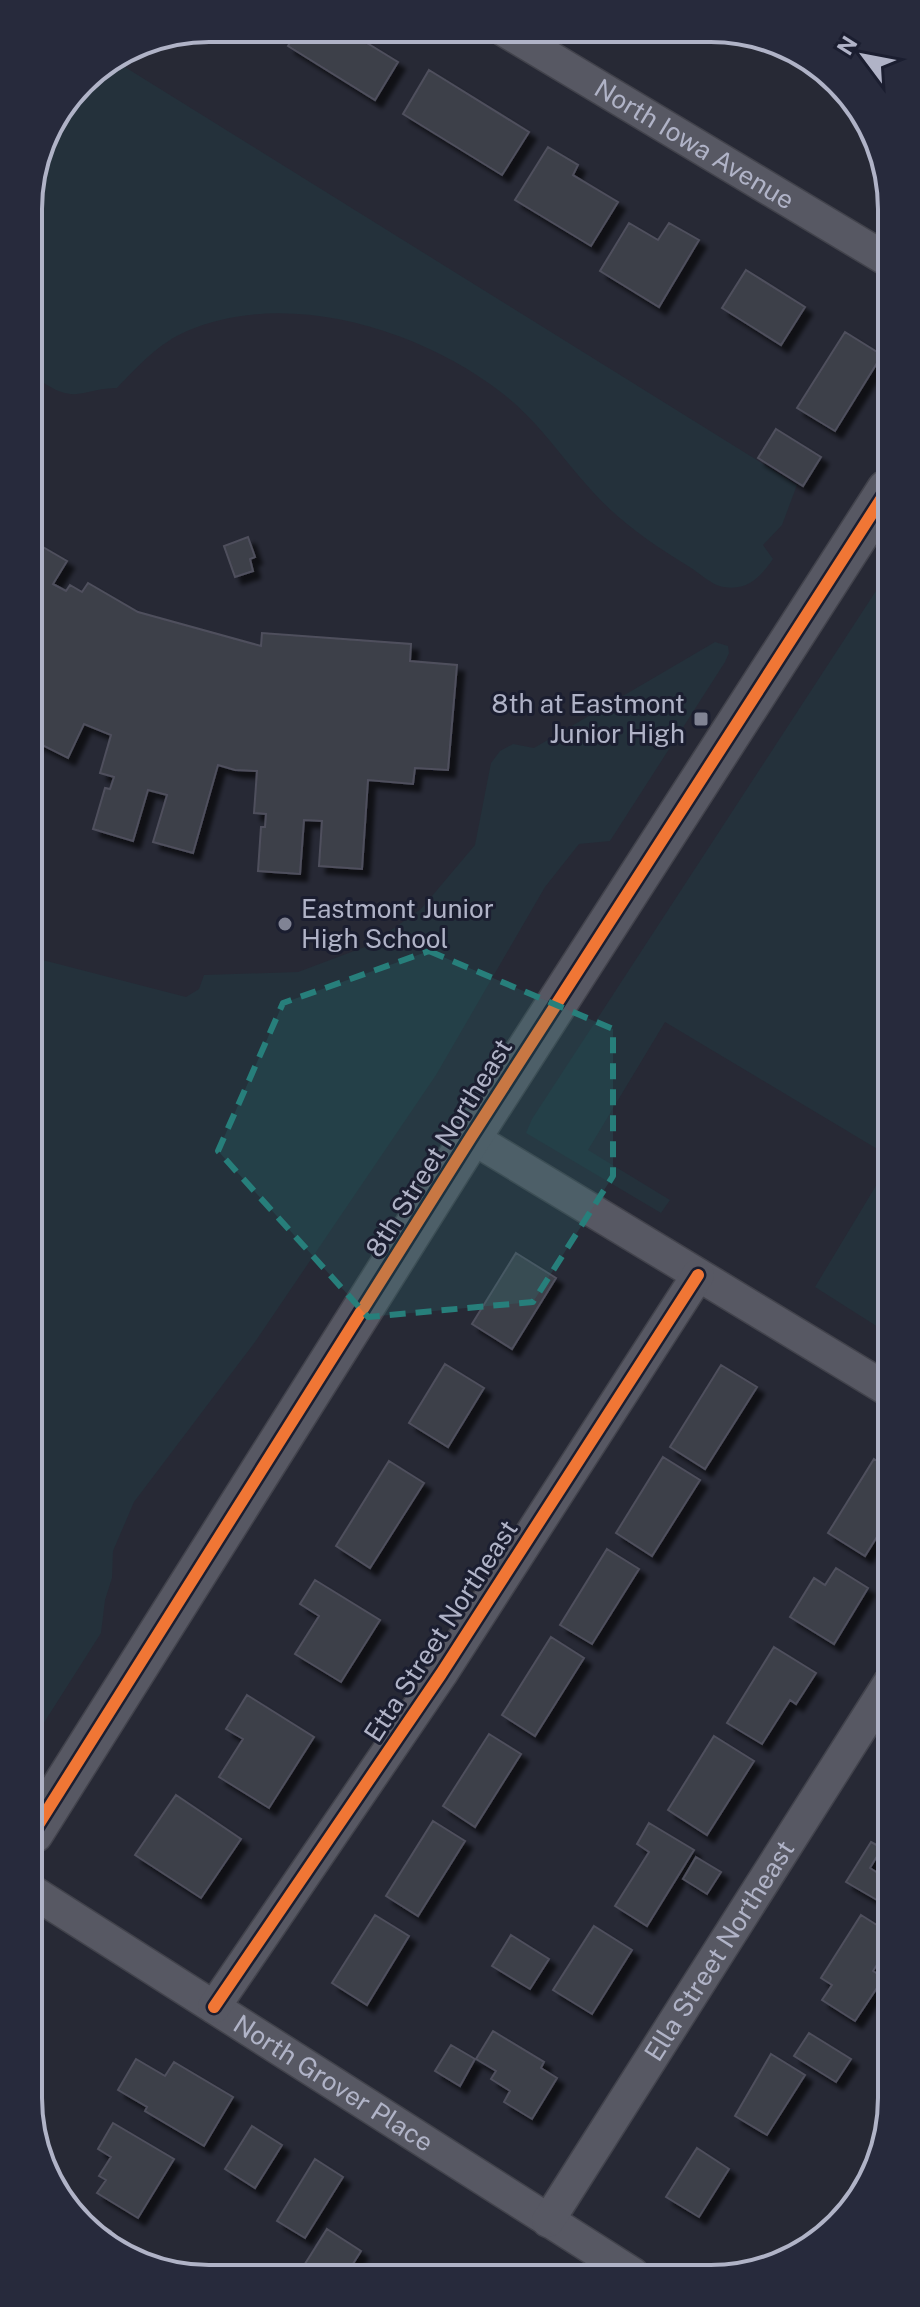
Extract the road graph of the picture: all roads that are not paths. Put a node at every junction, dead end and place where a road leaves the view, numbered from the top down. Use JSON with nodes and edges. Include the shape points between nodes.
{"nodes":[{"id":1,"x":524,"y":42,"type":"edge"},
{"id":2,"x":878,"y":254,"type":"edge"},
{"id":3,"x":878,"y":504,"type":"edge"},
{"id":4,"x":471,"y":1137,"type":"junction"},
{"id":5,"x":698,"y":1275,"type":"junction"},
{"id":6,"x":878,"y":1384,"type":"edge"},
{"id":7,"x":878,"y":1701,"type":"edge"},
{"id":8,"x":42,"y":1819,"type":"edge"},
{"id":9,"x":42,"y":1898,"type":"edge"},
{"id":10,"x":214,"y":2007,"type":"junction"},
{"id":11,"x":548,"y":2221,"type":"junction"},
{"id":12,"x":619,"y":2265,"type":"edge"}],
"edges":[{"from":1,"to":2,"type":"street","name":"North Iowa Avenue"},
{"from":3,"to":4,"type":"street","name":"8th Street Northeast"},
{"from":4,"to":5,"type":"street"},
{"from":4,"to":8,"type":"street","name":"8th Street Northeast"},
{"from":5,"to":6,"type":"street"},
{"from":5,"to":10,"type":"street","name":"Etta Street Northeast","via":[[441,1674]]},
{"from":7,"to":11,"type":"street","name":"Ella Street Northeast"},
{"from":9,"to":10,"type":"street","name":"North Grover Place"},
{"from":10,"to":11,"type":"street","name":"North Grover Place"},
{"from":11,"to":12,"type":"street","name":"North Grover Place"}]}
